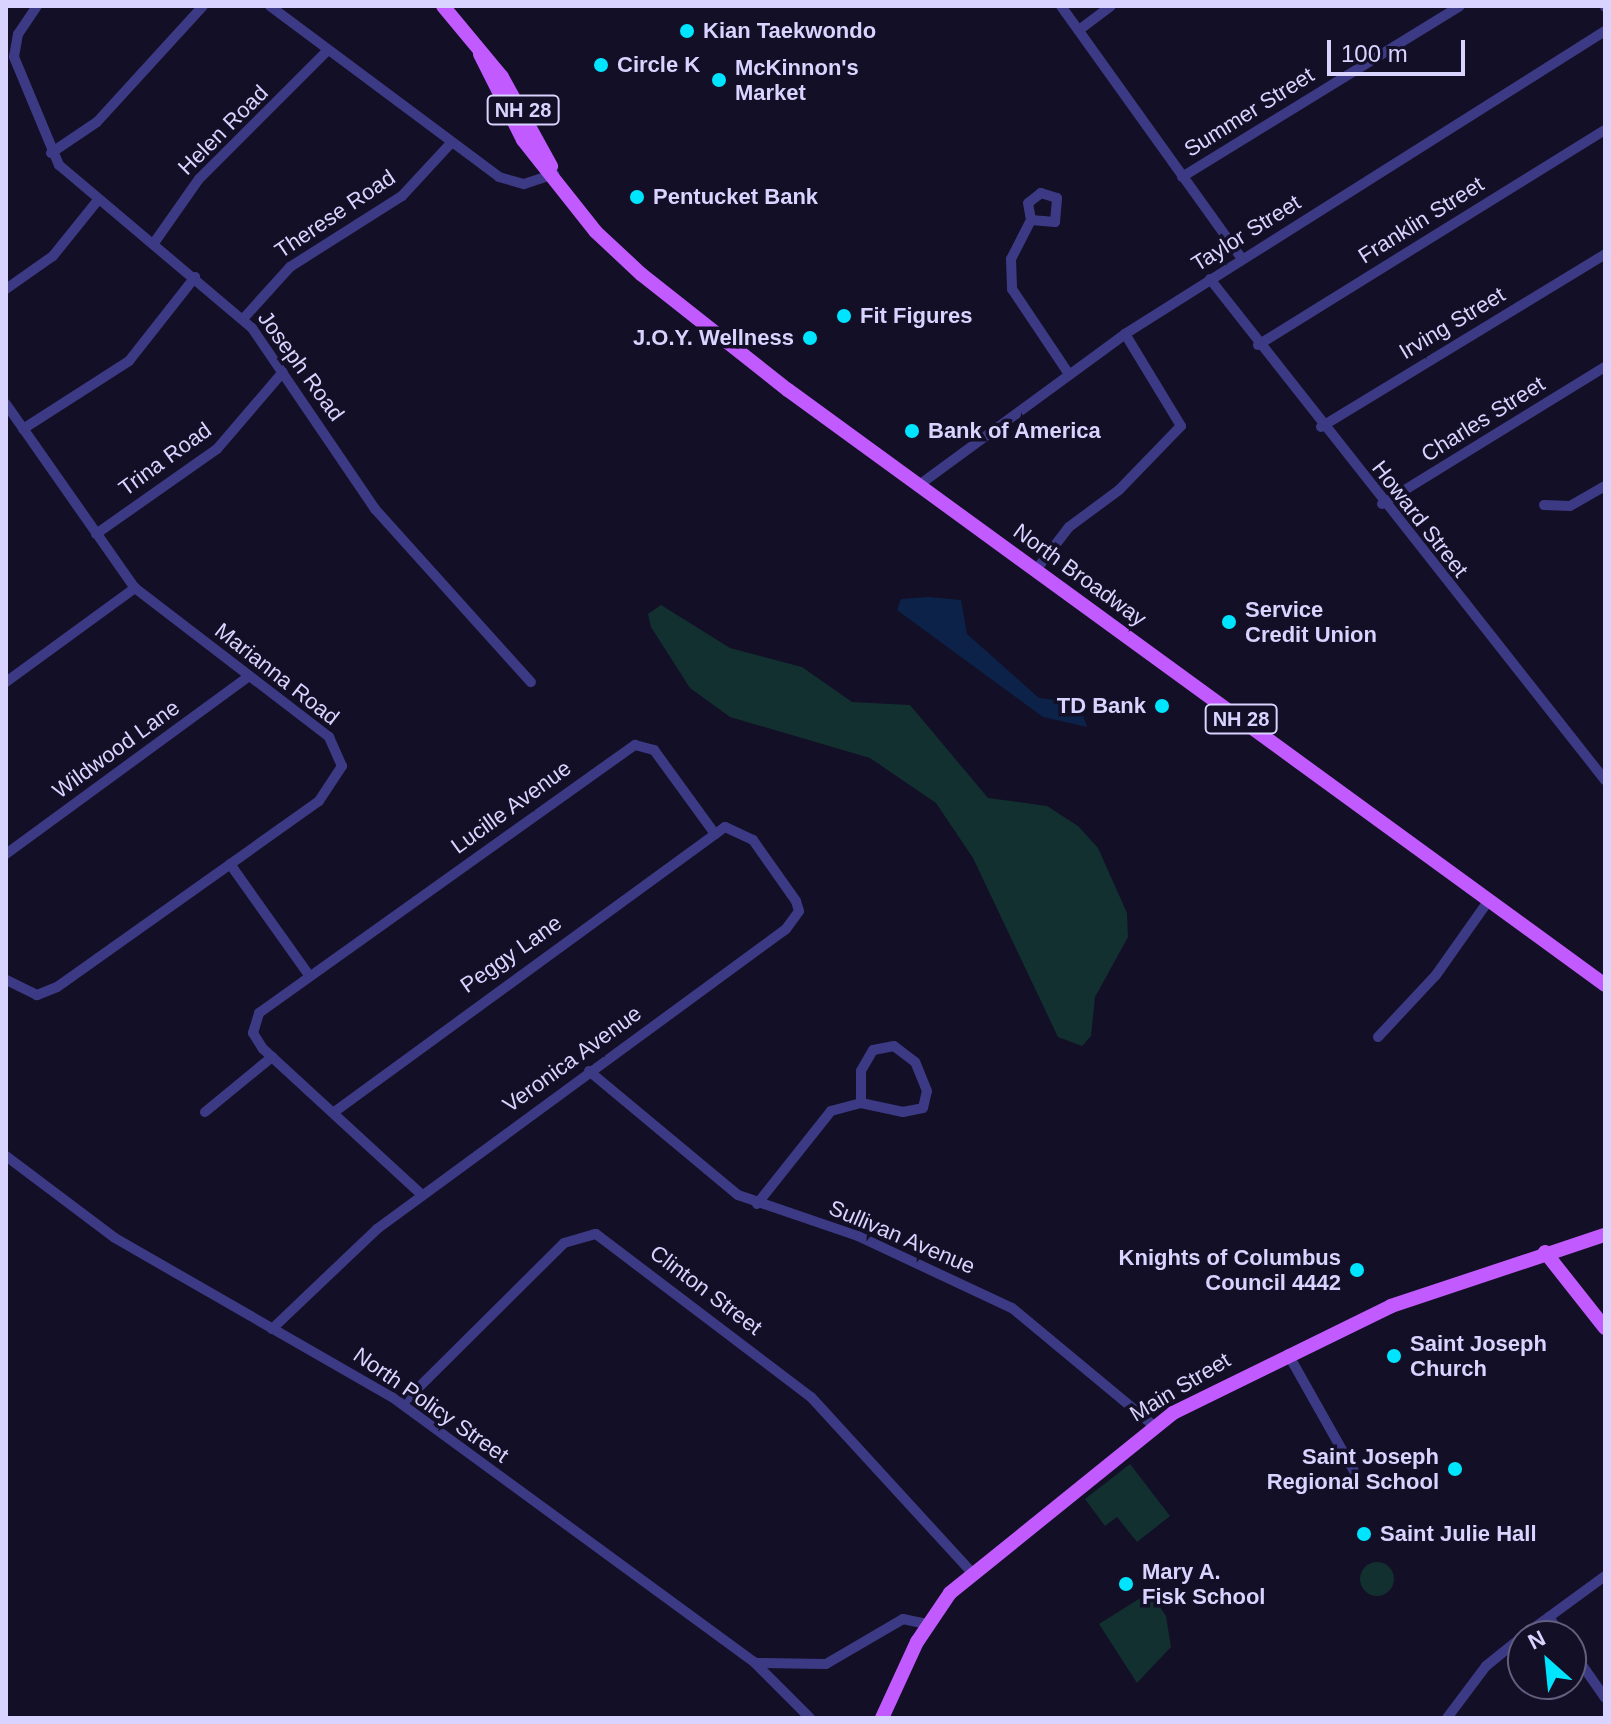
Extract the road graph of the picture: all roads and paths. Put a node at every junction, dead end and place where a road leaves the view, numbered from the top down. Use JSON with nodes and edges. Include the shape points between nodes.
{"nodes":[{"id":1,"x":37,"y":6,"type":"edge"},
{"id":2,"x":203,"y":6,"type":"edge"},
{"id":3,"x":270,"y":6,"type":"edge"},
{"id":4,"x":443,"y":6,"type":"edge"},
{"id":5,"x":1061,"y":6,"type":"edge"},
{"id":6,"x":1111,"y":6,"type":"edge"},
{"id":7,"x":1460,"y":6,"type":"edge"},
{"id":8,"x":1079,"y":30,"type":"junction"},
{"id":9,"x":1605,"y":31,"type":"edge"},
{"id":10,"x":327,"y":51,"type":"junction"},
{"id":11,"x":1605,"y":130,"type":"edge"},
{"id":12,"x":451,"y":143,"type":"junction"},
{"id":13,"x":51,"y":153,"type":"junction"},
{"id":14,"x":554,"y":174,"type":"junction"},
{"id":15,"x":1182,"y":177,"type":"junction"},
{"id":16,"x":98,"y":200,"type":"junction"},
{"id":17,"x":1031,"y":220,"type":"dead end"},
{"id":18,"x":154,"y":243,"type":"junction"},
{"id":19,"x":1605,"y":254,"type":"edge"},
{"id":20,"x":1242,"y":259,"type":"junction"},
{"id":21,"x":195,"y":277,"type":"junction"},
{"id":22,"x":1210,"y":279,"type":"junction"},
{"id":23,"x":6,"y":289,"type":"edge"},
{"id":24,"x":243,"y":319,"type":"junction"},
{"id":25,"x":1125,"y":334,"type":"junction"},
{"id":26,"x":1258,"y":345,"type":"junction"},
{"id":27,"x":1605,"y":367,"type":"edge"},
{"id":28,"x":283,"y":372,"type":"junction"},
{"id":29,"x":1069,"y":374,"type":"junction"},
{"id":30,"x":6,"y":404,"type":"edge"},
{"id":31,"x":1321,"y":427,"type":"junction"},
{"id":32,"x":23,"y":429,"type":"junction"},
{"id":33,"x":919,"y":485,"type":"junction"},
{"id":34,"x":1605,"y":486,"type":"edge"},
{"id":35,"x":1382,"y":504,"type":"junction"},
{"id":36,"x":1544,"y":505,"type":"dead end"},
{"id":37,"x":96,"y":534,"type":"junction"},
{"id":38,"x":1036,"y":570,"type":"junction"},
{"id":39,"x":135,"y":588,"type":"junction"},
{"id":40,"x":249,"y":676,"type":"junction"},
{"id":41,"x":6,"y":682,"type":"edge"},
{"id":42,"x":531,"y":682,"type":"dead end"},
{"id":43,"x":1605,"y":780,"type":"edge"},
{"id":44,"x":715,"y":834,"type":"junction"},
{"id":45,"x":6,"y":854,"type":"edge"},
{"id":46,"x":230,"y":864,"type":"junction"},
{"id":47,"x":1489,"y":900,"type":"junction"},
{"id":48,"x":309,"y":975,"type":"junction"},
{"id":49,"x":6,"y":980,"type":"edge"},
{"id":50,"x":1605,"y":985,"type":"edge"},
{"id":51,"x":1378,"y":1037,"type":"dead end"},
{"id":52,"x":272,"y":1057,"type":"junction"},
{"id":53,"x":589,"y":1071,"type":"junction"},
{"id":54,"x":861,"y":1103,"type":"junction"},
{"id":55,"x":205,"y":1112,"type":"dead end"},
{"id":56,"x":334,"y":1112,"type":"junction"},
{"id":57,"x":6,"y":1156,"type":"edge"},
{"id":58,"x":422,"y":1195,"type":"junction"},
{"id":59,"x":757,"y":1204,"type":"junction"},
{"id":60,"x":1605,"y":1235,"type":"edge"},
{"id":61,"x":1545,"y":1252,"type":"junction"},
{"id":62,"x":1605,"y":1328,"type":"edge"},
{"id":63,"x":272,"y":1329,"type":"junction"},
{"id":64,"x":1288,"y":1354,"type":"junction"},
{"id":65,"x":402,"y":1404,"type":"junction"},
{"id":66,"x":1154,"y":1426,"type":"junction"},
{"id":67,"x":1355,"y":1473,"type":"dead end"},
{"id":68,"x":972,"y":1573,"type":"junction"},
{"id":69,"x":1605,"y":1576,"type":"edge"},
{"id":70,"x":1549,"y":1617,"type":"junction"},
{"id":71,"x":1545,"y":1620,"type":"edge"},
{"id":72,"x":1551,"y":1620,"type":"edge"},
{"id":73,"x":926,"y":1624,"type":"junction"},
{"id":74,"x":1507,"y":1649,"type":"edge"},
{"id":75,"x":754,"y":1662,"type":"junction"},
{"id":76,"x":1587,"y":1672,"type":"edge"},
{"id":77,"x":1605,"y":1698,"type":"edge"},
{"id":78,"x":806,"y":1717,"type":"edge"},
{"id":79,"x":882,"y":1718,"type":"edge"},
{"id":80,"x":1447,"y":1718,"type":"edge"}],
"edges":[{"from":1,"to":13,"type":"street","name":"Joseph Road","via":[[13,50]]},
{"from":2,"to":13,"type":"street","via":[[97,122]]},
{"from":3,"to":10,"type":"street"},
{"from":4,"to":14,"type":"main road","name":"North Broadway","number":"NH 28","via":[[480,54],[523,140]]},
{"from":5,"to":8,"type":"street"},
{"from":6,"to":8,"type":"street"},
{"from":7,"to":15,"type":"street","name":"Summer Street"},
{"from":8,"to":15,"type":"street"},
{"from":9,"to":20,"type":"street","name":"Taylor Street"},
{"from":10,"to":12,"type":"street"},
{"from":10,"to":18,"type":"street","name":"Helen Road","via":[[199,179]]},
{"from":11,"to":26,"type":"street","name":"Franklin Street"},
{"from":12,"to":14,"type":"street","via":[[511,183]]},
{"from":12,"to":24,"type":"street","name":"Therese Road","via":[[402,196],[290,267]]},
{"from":13,"to":16,"type":"street","name":"Joseph Road"},
{"from":14,"to":33,"type":"main road","name":"North Broadway","number":"NH 28","via":[[596,232],[641,274]]},
{"from":15,"to":20,"type":"street"},
{"from":16,"to":18,"type":"street","name":"Joseph Road"},
{"from":16,"to":23,"type":"street","via":[[53,256]]},
{"from":17,"to":29,"type":"street","via":[[1014,249],[1012,289]]},
{"from":18,"to":21,"type":"street","name":"Joseph Road"},
{"from":19,"to":31,"type":"street","name":"Irving Street"},
{"from":20,"to":22,"type":"street","name":"Taylor Street"},
{"from":21,"to":24,"type":"street","name":"Joseph Road"},
{"from":21,"to":32,"type":"street","via":[[129,361]]},
{"from":22,"to":25,"type":"street","name":"Taylor Street"},
{"from":22,"to":26,"type":"street","name":"Howard Street"},
{"from":24,"to":28,"type":"street","name":"Joseph Road"},
{"from":25,"to":29,"type":"street","name":"Taylor Street"},
{"from":25,"to":38,"type":"street","via":[[1181,426],[1119,490],[1069,527]]},
{"from":26,"to":31,"type":"street","name":"Howard Street"},
{"from":27,"to":35,"type":"street","name":"Charles Street"},
{"from":28,"to":37,"type":"street","name":"Trina Road","via":[[217,449]]},
{"from":28,"to":42,"type":"street","name":"Joseph Road","via":[[375,509]]},
{"from":29,"to":33,"type":"street","name":"Taylor Street"},
{"from":30,"to":32,"type":"street","name":"Marianna Road"},
{"from":31,"to":35,"type":"street","name":"Howard Street"},
{"from":32,"to":37,"type":"street","name":"Marianna Road"},
{"from":33,"to":38,"type":"main road","name":"North Broadway","number":"NH 28"},
{"from":34,"to":36,"type":"street","via":[[1570,506]]},
{"from":35,"to":43,"type":"street","name":"Howard Street"},
{"from":37,"to":39,"type":"street","name":"Marianna Road"},
{"from":38,"to":47,"type":"main road","name":"North Broadway","number":"NH 28"},
{"from":39,"to":40,"type":"street","name":"Marianna Road"},
{"from":39,"to":41,"type":"street"},
{"from":40,"to":45,"type":"street","name":"Wildwood Lane"},
{"from":40,"to":46,"type":"street","name":"Marianna Road","via":[[329,737],[342,766],[327,794]]},
{"from":44,"to":48,"type":"street","name":"Lucille Avenue","via":[[654,750],[635,745]]},
{"from":44,"to":53,"type":"street","name":"Veronica Avenue","via":[[736,827],[753,840],[796,901],[795,922]]},
{"from":44,"to":56,"type":"street","name":"Peggy Lane"},
{"from":46,"to":48,"type":"street"},
{"from":46,"to":49,"type":"street","name":"Marianna Road","via":[[57,987],[37,995]]},
{"from":47,"to":50,"type":"main road","name":"North Broadway","number":"NH 28"},
{"from":47,"to":51,"type":"street","via":[[1436,975]]},
{"from":48,"to":52,"type":"street","name":"Lucille Avenue","via":[[255,1019],[253,1033]]},
{"from":52,"to":55,"type":"street"},
{"from":52,"to":56,"type":"street","name":"Lucille Avenue"},
{"from":53,"to":58,"type":"street","name":"Veronica Avenue"},
{"from":53,"to":59,"type":"street","name":"Sullivan Avenue","via":[[637,1117]]},
{"from":54,"to":54,"type":"street","via":[[903,1112],[923,1108],[927,1091],[915,1062],[894,1046],[873,1050],[861,1071]]},
{"from":54,"to":59,"type":"street","via":[[820,1119]]},
{"from":56,"to":58,"type":"street","name":"Lucille Avenue"},
{"from":57,"to":63,"type":"street","name":"North Policy Street","via":[[115,1238]]},
{"from":58,"to":63,"type":"street","name":"Veronica Avenue","via":[[358,1244]]},
{"from":59,"to":66,"type":"street","name":"Sullivan Avenue","via":[[858,1236],[1012,1308]]},
{"from":60,"to":61,"type":"main road","name":"Main Street"},
{"from":61,"to":62,"type":"main road"},
{"from":61,"to":64,"type":"main road","name":"Main Street","via":[[1424,1292]]},
{"from":63,"to":65,"type":"street","name":"North Policy Street"},
{"from":64,"to":66,"type":"main road","name":"Main Street"},
{"from":64,"to":67,"type":"street"},
{"from":65,"to":68,"type":"street","name":"Clinton Street","via":[[564,1243],[596,1234],[811,1397]]},
{"from":65,"to":75,"type":"street","name":"North Policy Street"},
{"from":66,"to":68,"type":"main road","name":"Main Street"},
{"from":68,"to":73,"type":"main road","name":"Main Street"},
{"from":69,"to":70,"type":"street"},
{"from":70,"to":71,"type":"street"},
{"from":70,"to":72,"type":"street"},
{"from":73,"to":75,"type":"street","via":[[903,1619],[826,1664]]},
{"from":73,"to":79,"type":"main road","name":"Main Street"},
{"from":74,"to":80,"type":"street","via":[[1486,1666]]},
{"from":75,"to":78,"type":"street","name":"North Policy Street"},
{"from":76,"to":77,"type":"street"}]}
